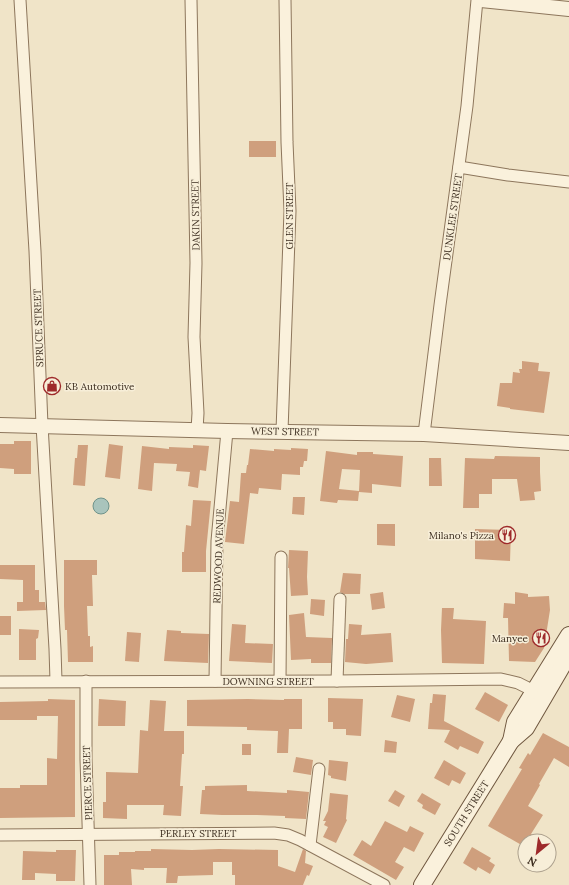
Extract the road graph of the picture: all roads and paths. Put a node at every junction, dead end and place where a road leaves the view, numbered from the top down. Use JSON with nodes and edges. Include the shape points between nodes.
{"nodes":[{"id":1,"x":20,"y":0,"type":"edge"},
{"id":2,"x":191,"y":0,"type":"edge"},
{"id":3,"x":285,"y":0,"type":"edge"},
{"id":4,"x":477,"y":0,"type":"edge"},
{"id":5,"x":481,"y":0,"type":"edge"},
{"id":6,"x":569,"y":9,"type":"edge"},
{"id":7,"x":459,"y":167,"type":"junction"},
{"id":8,"x":569,"y":182,"type":"edge"},
{"id":9,"x":0,"y":425,"type":"edge"},
{"id":10,"x":42,"y":425,"type":"junction"},
{"id":11,"x":197,"y":430,"type":"junction"},
{"id":12,"x":227,"y":431,"type":"junction"},
{"id":13,"x":282,"y":431,"type":"junction"},
{"id":14,"x":424,"y":434,"type":"junction"},
{"id":15,"x":569,"y":443,"type":"edge"},
{"id":16,"x":281,"y":557,"type":"dead end"},
{"id":17,"x":340,"y":599,"type":"dead end"},
{"id":18,"x":569,"y":636,"type":"edge"},
{"id":19,"x":569,"y":656,"type":"edge"},
{"id":20,"x":56,"y":681,"type":"junction"},
{"id":21,"x":86,"y":681,"type":"junction"},
{"id":22,"x":280,"y":681,"type":"junction"},
{"id":23,"x":0,"y":682,"type":"edge"},
{"id":24,"x":216,"y":682,"type":"junction"},
{"id":25,"x":337,"y":682,"type":"junction"},
{"id":26,"x":534,"y":691,"type":"junction"},
{"id":27,"x":510,"y":741,"type":"junction"},
{"id":28,"x":319,"y":769,"type":"dead end"},
{"id":29,"x":89,"y":834,"type":"junction"},
{"id":30,"x":0,"y":835,"type":"edge"},
{"id":31,"x":310,"y":845,"type":"junction"},
{"id":32,"x":90,"y":885,"type":"edge"},
{"id":33,"x":384,"y":885,"type":"edge"},
{"id":34,"x":422,"y":885,"type":"edge"}],
"edges":[{"from":1,"to":10,"type":"street","name":"SPRUCE STREET","via":[[35,251]]},
{"from":2,"to":11,"type":"street","name":"DAKIN STREET"},
{"from":3,"to":13,"type":"street","name":"GLEN STREET","via":[[290,211]]},
{"from":4,"to":7,"type":"street","name":"DUNKLEE STREET"},
{"from":5,"to":6,"type":"street"},
{"from":7,"to":8,"type":"street"},
{"from":7,"to":14,"type":"street","name":"DUNKLEE STREET"},
{"from":9,"to":10,"type":"street","name":"WEST STREET"},
{"from":10,"to":11,"type":"street","name":"WEST STREET"},
{"from":10,"to":20,"type":"street","name":"SPRUCE STREET"},
{"from":11,"to":12,"type":"street","name":"WEST STREET"},
{"from":12,"to":13,"type":"street","name":"WEST STREET"},
{"from":12,"to":24,"type":"street","name":"REDWOOD AVENUE","via":[[217,541]]},
{"from":13,"to":14,"type":"street","name":"WEST STREET"},
{"from":14,"to":15,"type":"street","name":"WEST STREET"},
{"from":16,"to":22,"type":"street"},
{"from":17,"to":25,"type":"street"},
{"from":18,"to":26,"type":"main road","name":"SOUTH STREET"},
{"from":19,"to":27,"type":"main road","name":"SOUTH STREET","via":[[526,728]]},
{"from":20,"to":21,"type":"street","name":"DOWNING STREET"},
{"from":20,"to":23,"type":"street","name":"DOWNING STREET"},
{"from":21,"to":24,"type":"street","name":"DOWNING STREET"},
{"from":21,"to":29,"type":"street","name":"PIERCE STREET"},
{"from":22,"to":24,"type":"street","name":"DOWNING STREET"},
{"from":22,"to":25,"type":"street","name":"DOWNING STREET"},
{"from":25,"to":26,"type":"street","name":"DOWNING STREET","via":[[501,679],[518,683]]},
{"from":26,"to":27,"type":"main road","name":"SOUTH STREET","via":[[515,722]]},
{"from":27,"to":34,"type":"main road","name":"SOUTH STREET"},
{"from":28,"to":31,"type":"street"},
{"from":29,"to":30,"type":"street","name":"PERLEY STREET"},
{"from":29,"to":31,"type":"street","name":"PERLEY STREET","via":[[274,833],[288,835]]},
{"from":29,"to":32,"type":"street","name":"PIERCE STREET"},
{"from":31,"to":33,"type":"street","name":"PERLEY STREET"}]}
